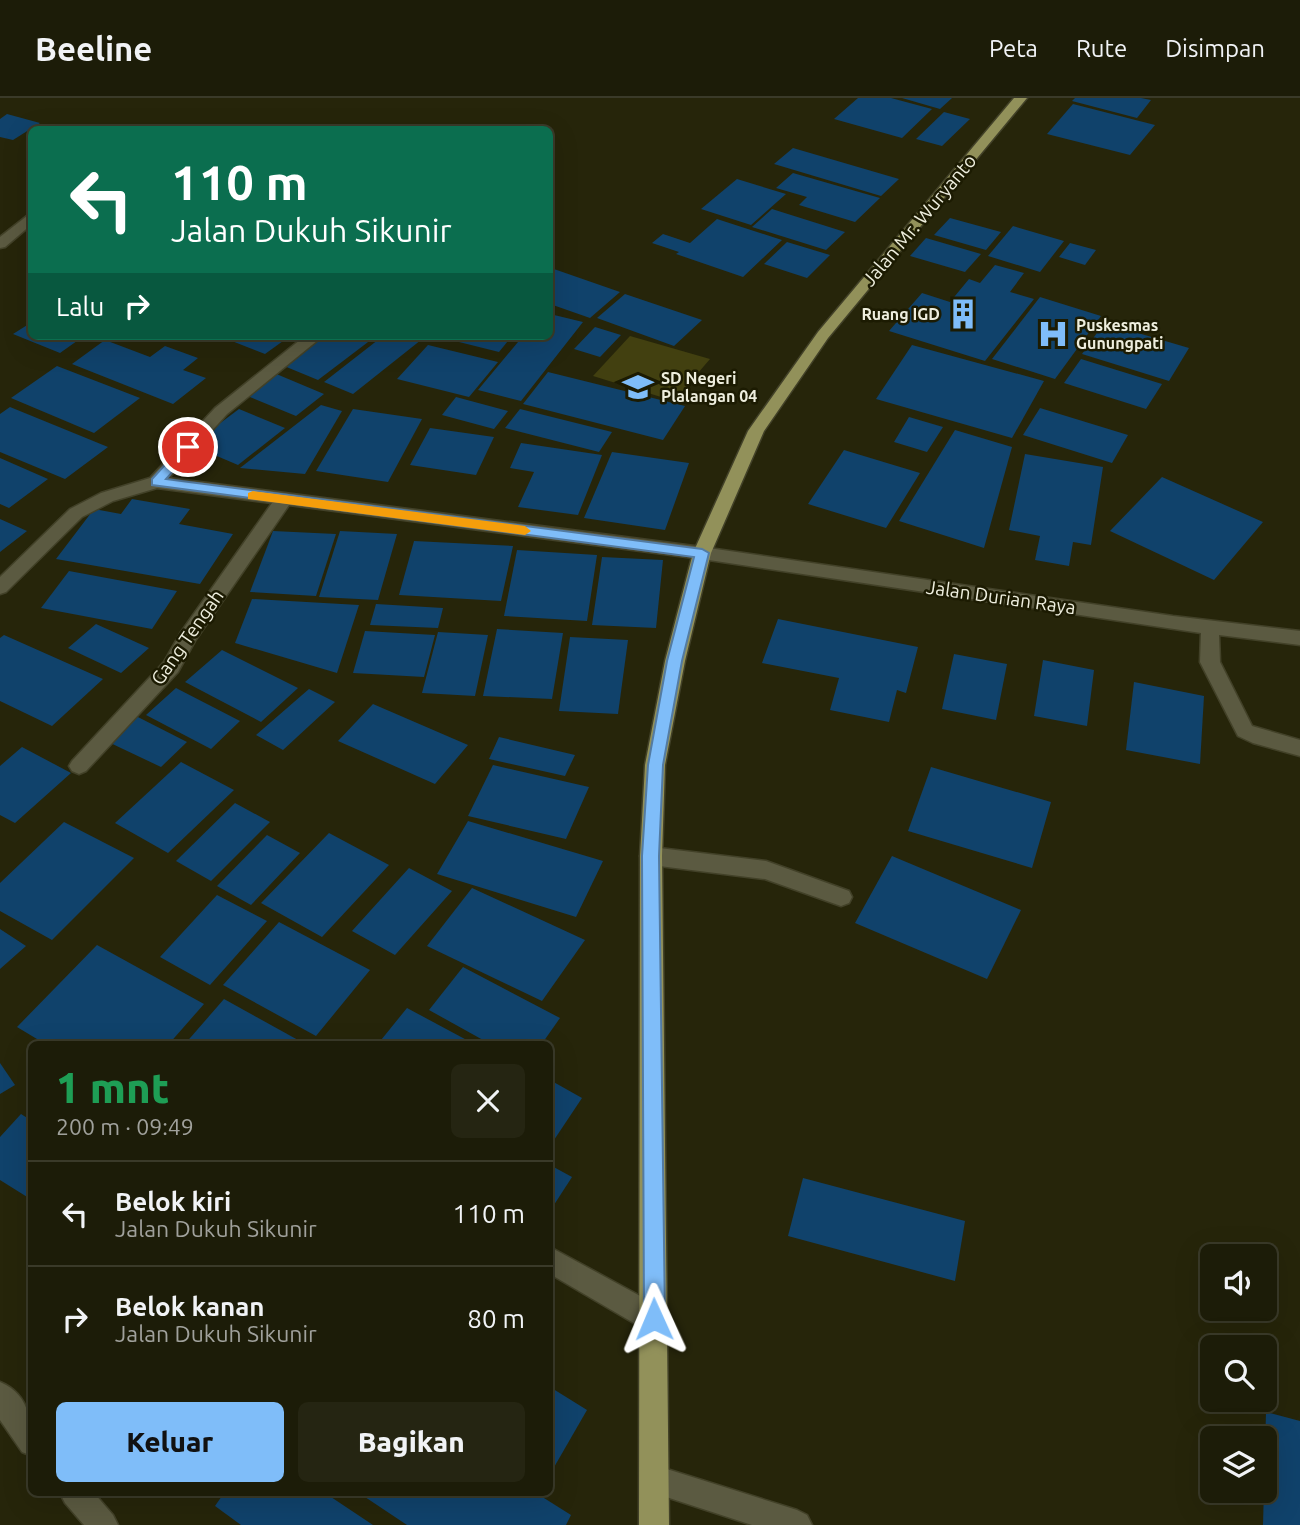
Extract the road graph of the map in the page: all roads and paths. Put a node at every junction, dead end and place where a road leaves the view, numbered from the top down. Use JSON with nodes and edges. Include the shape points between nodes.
{"nodes":[{"id":1,"x":1021,"y":98,"type":"edge"},
{"id":2,"x":28,"y":220,"type":"edge"},
{"id":3,"x":0,"y":244,"type":"edge"},
{"id":4,"x":310,"y":340,"type":"edge"},
{"id":5,"x":156,"y":482,"type":"junction"},
{"id":6,"x":283,"y":500,"type":"junction"},
{"id":7,"x":702,"y":553,"type":"junction"},
{"id":8,"x":0,"y":588,"type":"edge"},
{"id":9,"x":1210,"y":628,"type":"junction"},
{"id":10,"x":1300,"y":638,"type":"edge"},
{"id":11,"x":1300,"y":748,"type":"edge"},
{"id":12,"x":79,"y":766,"type":"dead end"},
{"id":13,"x":650,"y":856,"type":"junction"},
{"id":14,"x":841,"y":897,"type":"dead end"},
{"id":15,"x":553,"y":1262,"type":"edge"},
{"id":16,"x":654,"y":1319,"type":"junction"},
{"id":17,"x":0,"y":1396,"type":"edge"},
{"id":18,"x":28,"y":1436,"type":"edge"},
{"id":19,"x":654,"y":1479,"type":"junction"},
{"id":20,"x":78,"y":1496,"type":"edge"},
{"id":21,"x":103,"y":1525,"type":"edge"},
{"id":22,"x":654,"y":1525,"type":"edge"},
{"id":23,"x":797,"y":1525,"type":"edge"}],
"edges":[{"from":1,"to":7,"type":"main road","name":"Jalan Mr. Wuryanto","via":[[822,335],[756,431]]},
{"from":2,"to":3,"type":"street"},
{"from":4,"to":5,"type":"street","via":[[221,411]]},
{"from":5,"to":6,"type":"street","name":"Jalan Durian Raya"},
{"from":5,"to":8,"type":"street","via":[[107,497],[76,513]]},
{"from":6,"to":7,"type":"street","name":"Jalan Durian Raya"},
{"from":6,"to":12,"type":"street","name":"Gang Tengah","via":[[171,667]]},
{"from":7,"to":9,"type":"street","name":"Jalan Durian Raya"},
{"from":7,"to":13,"type":"main road","name":"Jalan Mr. Wuryanto","via":[[655,765]]},
{"from":9,"to":10,"type":"street","name":"Jalan Durian Raya"},
{"from":9,"to":11,"type":"street","via":[[1210,662],[1245,731]]},
{"from":13,"to":14,"type":"street","via":[[766,870]]},
{"from":13,"to":16,"type":"main road","name":"Jalan Mr. Wuryanto"},
{"from":15,"to":16,"type":"street"},
{"from":16,"to":19,"type":"main road","name":"Jalan Mr. Wuryanto"},
{"from":17,"to":18,"type":"street"},
{"from":19,"to":22,"type":"main road","name":"Jalan Mr. Wuryanto"},
{"from":19,"to":23,"type":"street"},
{"from":20,"to":21,"type":"street"}]}
